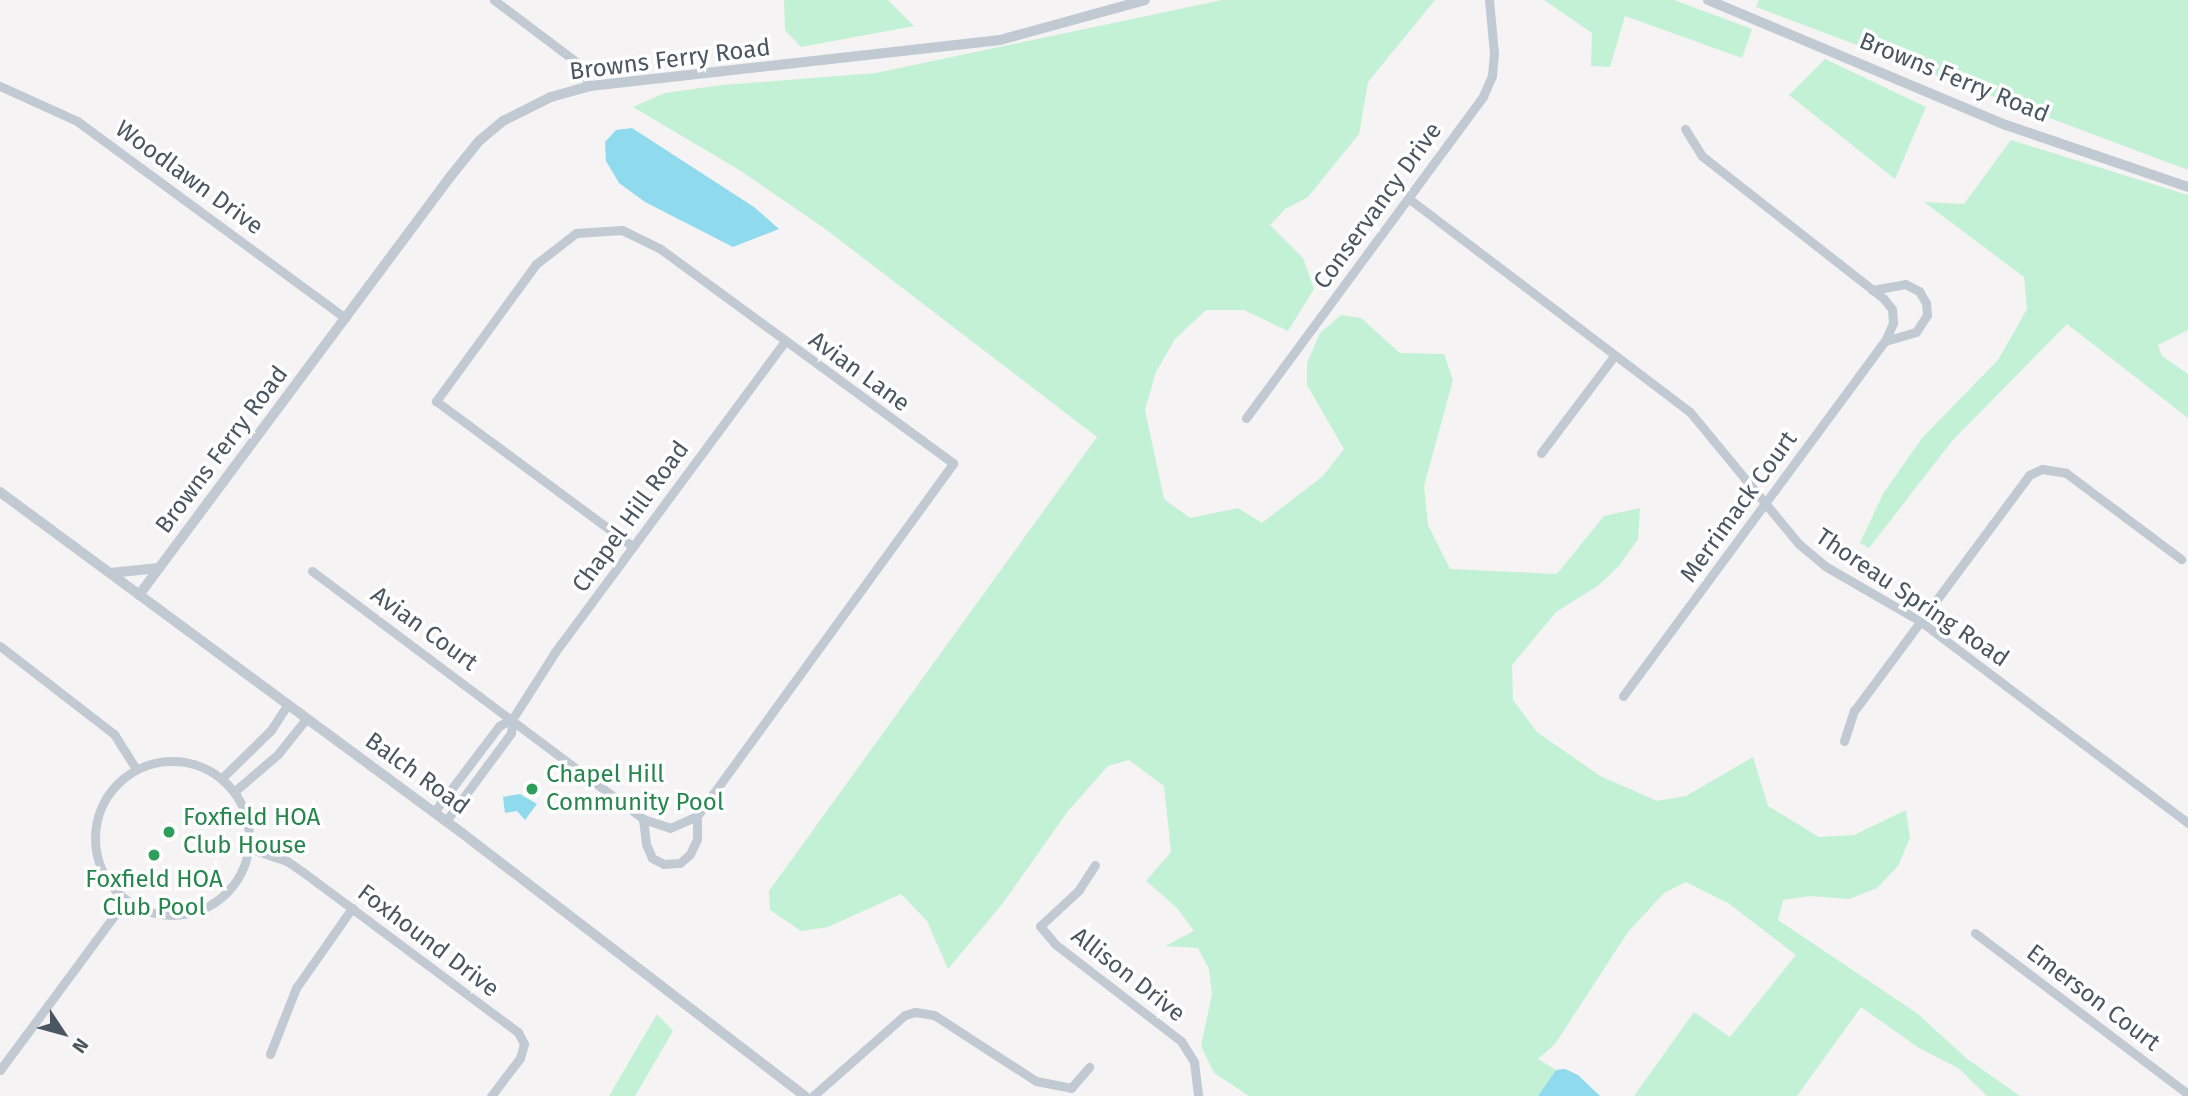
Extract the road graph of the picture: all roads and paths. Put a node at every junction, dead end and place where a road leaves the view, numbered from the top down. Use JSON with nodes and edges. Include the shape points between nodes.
{"nodes":[{"id":1,"x":494,"y":0,"type":"edge"},
{"id":2,"x":1145,"y":0,"type":"edge"},
{"id":3,"x":1489,"y":0,"type":"edge"},
{"id":4,"x":1708,"y":0,"type":"edge"},
{"id":5,"x":0,"y":86,"type":"edge"},
{"id":6,"x":590,"y":86,"type":"junction"},
{"id":7,"x":1685,"y":129,"type":"dead end"},
{"id":8,"x":2188,"y":187,"type":"edge"},
{"id":9,"x":1408,"y":198,"type":"junction"},
{"id":10,"x":1872,"y":290,"type":"junction"},
{"id":11,"x":345,"y":318,"type":"junction"},
{"id":12,"x":1885,"y":341,"type":"junction"},
{"id":13,"x":784,"y":342,"type":"junction"},
{"id":14,"x":1614,"y":356,"type":"junction"},
{"id":15,"x":1246,"y":418,"type":"dead end"},
{"id":16,"x":1541,"y":453,"type":"dead end"},
{"id":17,"x":0,"y":492,"type":"edge"},
{"id":18,"x":1765,"y":504,"type":"junction"},
{"id":19,"x":633,"y":547,"type":"junction"},
{"id":20,"x":2181,"y":559,"type":"dead end"},
{"id":21,"x":159,"y":568,"type":"junction"},
{"id":22,"x":312,"y":571,"type":"dead end"},
{"id":23,"x":110,"y":573,"type":"junction"},
{"id":24,"x":139,"y":595,"type":"junction"},
{"id":25,"x":1920,"y":621,"type":"junction"},
{"id":26,"x":0,"y":646,"type":"edge"},
{"id":27,"x":1623,"y":696,"type":"dead end"},
{"id":28,"x":287,"y":705,"type":"junction"},
{"id":29,"x":513,"y":718,"type":"junction"},
{"id":30,"x":306,"y":719,"type":"junction"},
{"id":31,"x":1844,"y":741,"type":"dead end"},
{"id":32,"x":135,"y":769,"type":"junction"},
{"id":33,"x":222,"y":778,"type":"junction"},
{"id":34,"x":235,"y":791,"type":"junction"},
{"id":35,"x":434,"y":813,"type":"junction"},
{"id":36,"x":697,"y":816,"type":"junction"},
{"id":37,"x":643,"y":819,"type":"junction"},
{"id":38,"x":446,"y":821,"type":"junction"},
{"id":39,"x":2188,"y":822,"type":"edge"},
{"id":40,"x":247,"y":848,"type":"junction"},
{"id":41,"x":1096,"y":865,"type":"dead end"},
{"id":42,"x":125,"y":901,"type":"junction"},
{"id":43,"x":352,"y":908,"type":"junction"},
{"id":44,"x":1975,"y":933,"type":"dead end"},
{"id":45,"x":270,"y":1054,"type":"dead end"},
{"id":46,"x":1089,"y":1067,"type":"dead end"},
{"id":47,"x":0,"y":1070,"type":"edge"},
{"id":48,"x":2188,"y":1094,"type":"edge"},
{"id":49,"x":491,"y":1096,"type":"edge"},
{"id":50,"x":805,"y":1096,"type":"edge"},
{"id":51,"x":813,"y":1096,"type":"edge"},
{"id":52,"x":1198,"y":1096,"type":"edge"}],
"edges":[{"from":1,"to":6,"type":"street","via":[[578,63]]},
{"from":2,"to":6,"type":"street","name":"Browns Ferry Road","via":[[1000,40]]},
{"from":3,"to":9,"type":"street","name":"Conservancy Drive","via":[[1492,76],[1483,96]]},
{"from":4,"to":8,"type":"street","name":"Browns Ferry Road","via":[[2006,125]]},
{"from":5,"to":11,"type":"street","name":"Woodlawn Drive","via":[[77,121]]},
{"from":6,"to":11,"type":"street","name":"Browns Ferry Road","via":[[551,97],[503,121],[479,141]]},
{"from":7,"to":10,"type":"street","name":"Merrimack Court","via":[[1702,156]]},
{"from":9,"to":14,"type":"street","name":"Thoreau Spring Road"},
{"from":9,"to":15,"type":"street","name":"Conservancy Drive"},
{"from":10,"to":12,"type":"street","name":"Merrimack Court","via":[[1892,309],[1893,323]]},
{"from":10,"to":12,"type":"street","via":[[1905,284],[1919,291],[1926,303],[1927,315],[1916,332]]},
{"from":11,"to":21,"type":"street","name":"Browns Ferry Road"},
{"from":12,"to":18,"type":"street","name":"Merrimack Court"},
{"from":13,"to":19,"type":"street","name":"Chapel Hill Road"},
{"from":13,"to":19,"type":"street","name":"Avian Lane","via":[[659,248],[622,230],[604,228],[576,233],[545,255],[445,384],[436,401],[440,407]]},
{"from":13,"to":36,"type":"street","name":"Avian Lane","via":[[953,463]]},
{"from":14,"to":16,"type":"street"},
{"from":14,"to":18,"type":"street","name":"Thoreau Spring Road","via":[[1699,421]]},
{"from":17,"to":23,"type":"street","name":"Balch Road"},
{"from":18,"to":25,"type":"street","name":"Thoreau Spring Road","via":[[1825,566]]},
{"from":18,"to":27,"type":"street","name":"Merrimack Court"},
{"from":19,"to":29,"type":"street","name":"Chapel Hill Road"},
{"from":20,"to":25,"type":"street","via":[[2066,473],[2042,469],[2017,488]]},
{"from":21,"to":23,"type":"street"},
{"from":21,"to":24,"type":"street","name":"Browns Ferry Road"},
{"from":22,"to":29,"type":"street","name":"Avian Court"},
{"from":23,"to":24,"type":"street","name":"Balch Road"},
{"from":24,"to":28,"type":"street","name":"Balch Road"},
{"from":25,"to":31,"type":"street","via":[[1854,711]]},
{"from":25,"to":39,"type":"street","name":"Thoreau Spring Road"},
{"from":26,"to":32,"type":"street","via":[[114,734]]},
{"from":28,"to":30,"type":"street","name":"Balch Road"},
{"from":28,"to":33,"type":"street","via":[[271,730]]},
{"from":29,"to":35,"type":"street","name":"Chapel Hill Road","via":[[499,726]]},
{"from":29,"to":37,"type":"street"},
{"from":29,"to":38,"type":"street","name":"Chapel Hill Road","via":[[511,733]]},
{"from":30,"to":34,"type":"street","via":[[278,754]]},
{"from":30,"to":35,"type":"street","name":"Balch Road"},
{"from":32,"to":33,"type":"street","via":[[173,760],[200,766]]},
{"from":32,"to":42,"type":"street","via":[[111,792],[102,809],[97,840],[100,865]]},
{"from":33,"to":34,"type":"street"},
{"from":34,"to":40,"type":"street","via":[[247,823]]},
{"from":35,"to":38,"type":"street","name":"Balch Road"},
{"from":36,"to":37,"type":"street","via":[[670,828]]},
{"from":36,"to":37,"type":"street","via":[[697,838],[690,855],[680,863],[664,864],[652,858]]},
{"from":38,"to":50,"type":"street","name":"Balch Road"},
{"from":40,"to":42,"type":"street","via":[[234,883],[207,906],[164,915]]},
{"from":40,"to":43,"type":"street","name":"Foxhound Drive","via":[[287,861]]},
{"from":41,"to":52,"type":"street","name":"Allison Drive","via":[[1079,890],[1040,926],[1055,944],[1181,1041],[1194,1062]]},
{"from":42,"to":47,"type":"street"},
{"from":43,"to":45,"type":"street","via":[[296,988]]},
{"from":43,"to":49,"type":"street","name":"Foxhound Drive","via":[[518,1032],[524,1044],[520,1058]]},
{"from":44,"to":48,"type":"street","name":"Emerson Court"},
{"from":46,"to":51,"type":"street","via":[[1071,1088],[1036,1081],[934,1014],[915,1012],[905,1015]]}]}
